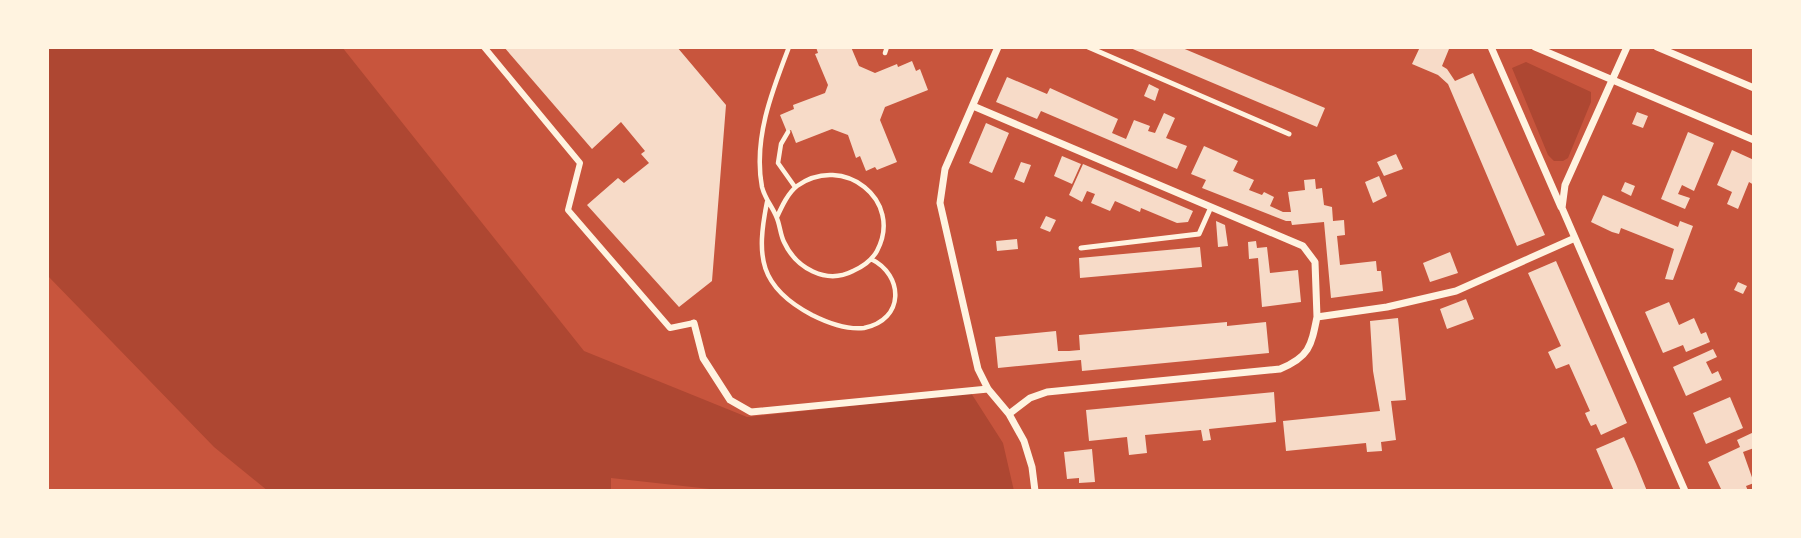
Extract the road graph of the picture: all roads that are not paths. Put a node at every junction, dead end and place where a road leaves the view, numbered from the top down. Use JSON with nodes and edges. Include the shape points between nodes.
{"nodes":[{"id":1,"x":484,"y":47,"type":"edge"},
{"id":2,"x":998,"y":47,"type":"edge"},
{"id":3,"x":1088,"y":47,"type":"edge"},
{"id":4,"x":1491,"y":47,"type":"edge"},
{"id":5,"x":1535,"y":47,"type":"edge"},
{"id":6,"x":1627,"y":47,"type":"edge"},
{"id":7,"x":1657,"y":47,"type":"edge"},
{"id":8,"x":1613,"y":79,"type":"junction"},
{"id":9,"x":1754,"y":88,"type":"edge"},
{"id":10,"x":973,"y":106,"type":"junction"},
{"id":11,"x":1289,"y":134,"type":"dead end"},
{"id":12,"x":1754,"y":140,"type":"edge"},
{"id":13,"x":1211,"y":207,"type":"junction"},
{"id":14,"x":1562,"y":208,"type":"junction"},
{"id":15,"x":1575,"y":237,"type":"junction"},
{"id":16,"x":1081,"y":248,"type":"dead end"},
{"id":17,"x":1317,"y":317,"type":"junction"},
{"id":18,"x":694,"y":323,"type":"joint"},
{"id":19,"x":988,"y":389,"type":"junction"},
{"id":20,"x":1009,"y":414,"type":"junction"},
{"id":21,"x":1035,"y":491,"type":"edge"},
{"id":22,"x":1685,"y":491,"type":"edge"}],
"edges":[{"from":1,"to":18,"type":"street","via":[[579,163],[568,210],[670,328]]},
{"from":2,"to":10,"type":"street"},
{"from":3,"to":11,"type":"lane"},
{"from":4,"to":14,"type":"street"},
{"from":5,"to":8,"type":"street"},
{"from":6,"to":8,"type":"street"},
{"from":7,"to":9,"type":"street"},
{"from":8,"to":12,"type":"street"},
{"from":8,"to":14,"type":"street","via":[[1565,185]]},
{"from":10,"to":13,"type":"street"},
{"from":10,"to":19,"type":"street","via":[[945,169],[940,203],[971,343]]},
{"from":13,"to":16,"type":"lane","via":[[1199,233]]},
{"from":13,"to":17,"type":"street","via":[[1303,246],[1315,262]]},
{"from":14,"to":15,"type":"street"},
{"from":15,"to":17,"type":"street","via":[[1457,291]]},
{"from":15,"to":22,"type":"street"},
{"from":17,"to":20,"type":"street","via":[[1309,349],[1280,369],[1047,392]]},
{"from":18,"to":19,"type":"street","via":[[703,358],[730,400],[751,412]]},
{"from":19,"to":20,"type":"street"},
{"from":20,"to":21,"type":"street","via":[[1024,441]]}]}
